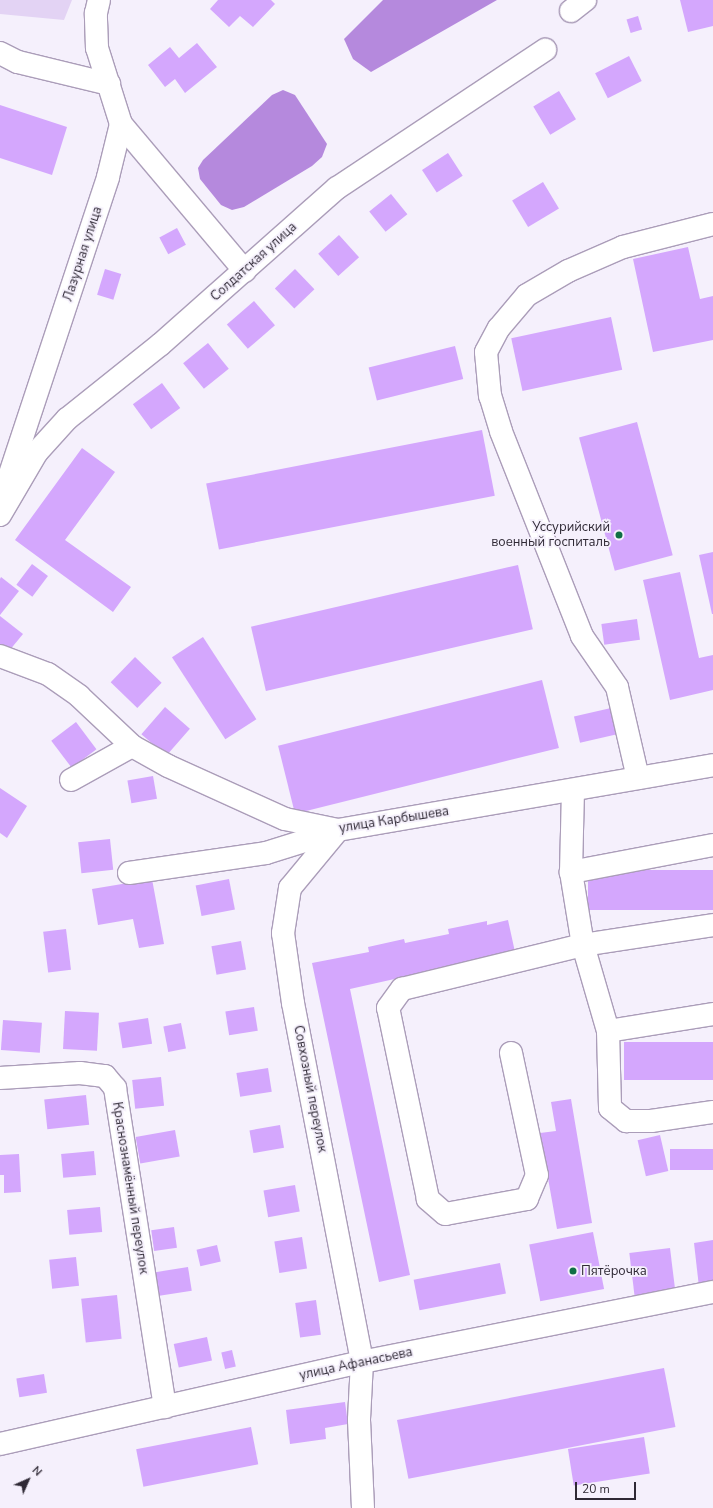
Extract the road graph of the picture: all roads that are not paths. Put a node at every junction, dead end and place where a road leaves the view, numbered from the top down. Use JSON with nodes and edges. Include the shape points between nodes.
{"nodes":[{"id":1,"x":99,"y":0,"type":"edge"},
{"id":2,"x":545,"y":50,"type":"dead end"},
{"id":3,"x":0,"y":53,"type":"edge"},
{"id":4,"x":110,"y":84,"type":"junction"},
{"id":5,"x":121,"y":124,"type":"junction"},
{"id":6,"x":713,"y":224,"type":"edge"},
{"id":7,"x":245,"y":271,"type":"junction"},
{"id":8,"x":0,"y":504,"type":"edge"},
{"id":9,"x":0,"y":515,"type":"edge"},
{"id":10,"x":0,"y":656,"type":"edge"},
{"id":11,"x":132,"y":746,"type":"junction"},
{"id":12,"x":713,"y":765,"type":"edge"},
{"id":13,"x":638,"y":778,"type":"junction"},
{"id":14,"x":71,"y":780,"type":"dead end"},
{"id":15,"x":573,"y":791,"type":"junction"},
{"id":16,"x":338,"y":830,"type":"junction"},
{"id":17,"x":713,"y":845,"type":"edge"},
{"id":18,"x":571,"y":872,"type":"junction"},
{"id":19,"x":129,"y":873,"type":"dead end"},
{"id":20,"x":713,"y":925,"type":"edge"},
{"id":21,"x":583,"y":946,"type":"junction"},
{"id":22,"x":713,"y":1014,"type":"edge"},
{"id":23,"x":608,"y":1031,"type":"junction"},
{"id":24,"x":511,"y":1053,"type":"dead end"},
{"id":25,"x":0,"y":1078,"type":"edge"},
{"id":26,"x":713,"y":1112,"type":"edge"},
{"id":27,"x":713,"y":1292,"type":"edge"},
{"id":28,"x":362,"y":1362,"type":"junction"},
{"id":29,"x":165,"y":1407,"type":"junction"},
{"id":30,"x":0,"y":1444,"type":"edge"},
{"id":31,"x":363,"y":1508,"type":"edge"}],
"edges":[{"from":1,"to":4,"type":"street","name":"Лазурная улица","via":[[96,13],[97,48]]},
{"from":2,"to":7,"type":"street","name":"Солдатская улица","via":[[337,188]]},
{"from":3,"to":4,"type":"street","via":[[18,62]]},
{"from":4,"to":5,"type":"street","name":"Лазурная улица"},
{"from":5,"to":7,"type":"street"},
{"from":5,"to":8,"type":"street","name":"Лазурная улица","via":[[108,177]]},
{"from":6,"to":13,"type":"street","via":[[623,247],[568,271],[527,295],[499,328],[486,352],[490,396],[501,431],[582,636],[617,686]]},
{"from":7,"to":9,"type":"street","name":"Солдатская улица","via":[[161,344],[67,419],[37,452]]},
{"from":10,"to":11,"type":"street","name":"улица Карбышева","via":[[55,679],[79,696]]},
{"from":11,"to":14,"type":"street"},
{"from":11,"to":16,"type":"street","name":"улица Карбышева","via":[[168,766],[285,819]]},
{"from":12,"to":13,"type":"street","name":"улица Карбышева"},
{"from":13,"to":15,"type":"street","name":"улица Карбышева"},
{"from":15,"to":16,"type":"street","name":"улица Карбышева"},
{"from":15,"to":18,"type":"street"},
{"from":16,"to":19,"type":"street","via":[[266,853]]},
{"from":16,"to":28,"type":"street","name":"Совхозный переулок","via":[[290,888],[283,933],[293,1003]]},
{"from":17,"to":18,"type":"street"},
{"from":18,"to":21,"type":"street"},
{"from":20,"to":21,"type":"street"},
{"from":21,"to":23,"type":"street"},
{"from":21,"to":24,"type":"street","via":[[402,989],[388,1008],[428,1199],[445,1214],[527,1199],[537,1175]]},
{"from":22,"to":23,"type":"street"},
{"from":23,"to":26,"type":"street","via":[[610,1108],[626,1121]]},
{"from":25,"to":29,"type":"street","name":"Краснознамённый переулок","via":[[93,1074],[105,1076],[115,1088]]},
{"from":27,"to":28,"type":"street","name":"улица Афанасьева"},
{"from":28,"to":29,"type":"street","name":"улица Афанасьева"},
{"from":28,"to":31,"type":"street","name":"Совхозный переулок","via":[[359,1420]]},
{"from":29,"to":30,"type":"street","name":"улица Афанасьева"}]}
